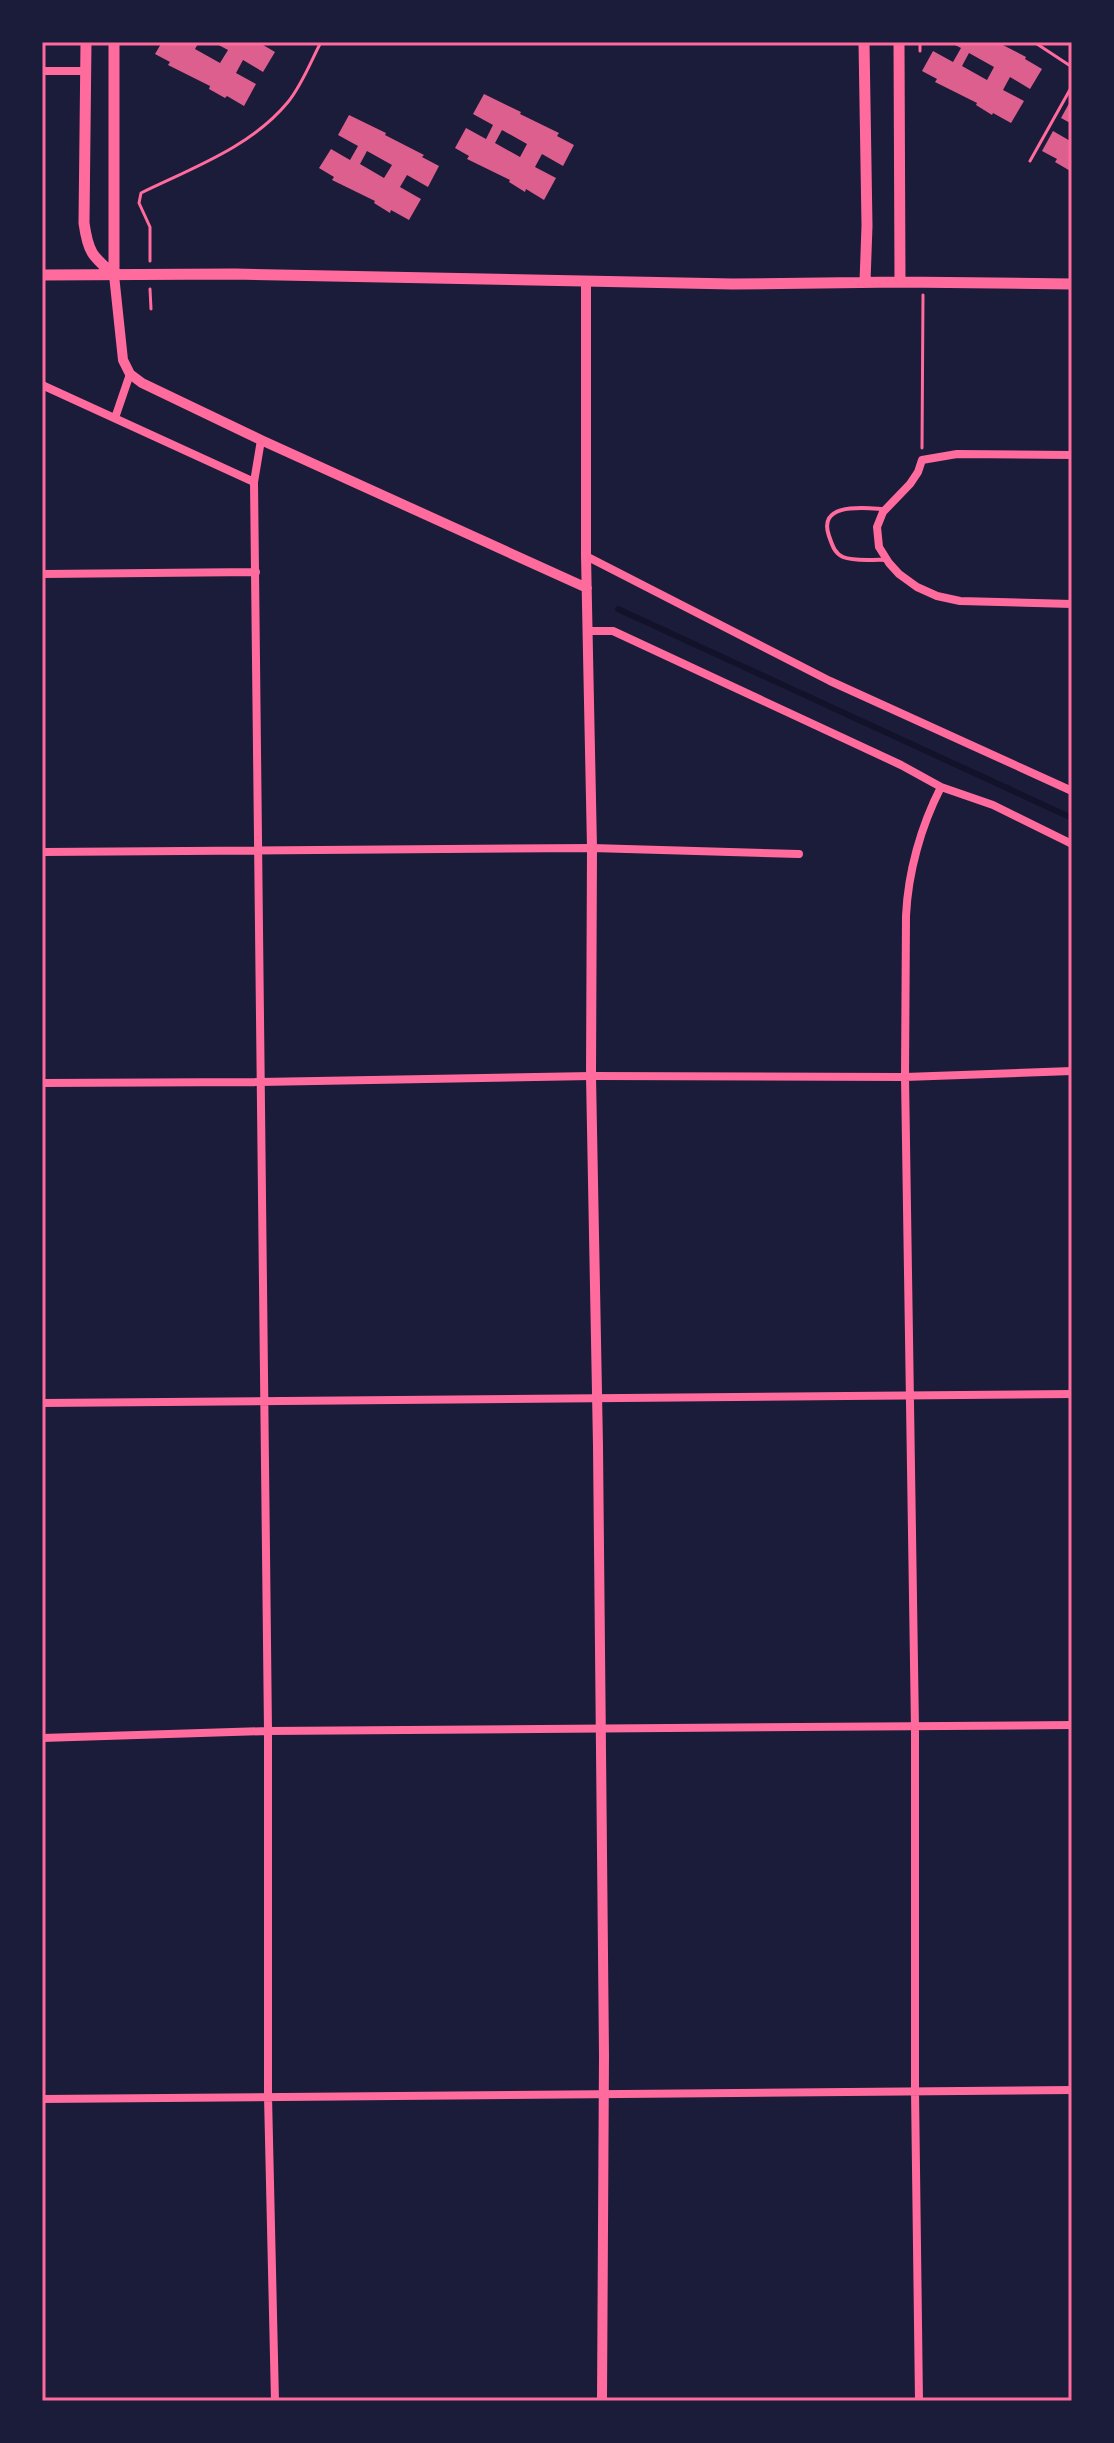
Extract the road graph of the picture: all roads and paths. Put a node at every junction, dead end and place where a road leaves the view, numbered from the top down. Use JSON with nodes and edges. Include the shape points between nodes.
{"nodes":[{"id":1,"x":86,"y":42,"type":"edge"},
{"id":2,"x":114,"y":42,"type":"edge"},
{"id":3,"x":321,"y":42,"type":"edge"},
{"id":4,"x":864,"y":42,"type":"edge"},
{"id":5,"x":899,"y":42,"type":"edge"},
{"id":6,"x":920,"y":42,"type":"edge"},
{"id":7,"x":1034,"y":42,"type":"edge"},
{"id":8,"x":920,"y":51,"type":"dead end"},
{"id":9,"x":1072,"y":67,"type":"edge"},
{"id":10,"x":42,"y":71,"type":"edge"},
{"id":11,"x":86,"y":71,"type":"junction"},
{"id":12,"x":1072,"y":86,"type":"edge"},
{"id":13,"x":1030,"y":161,"type":"dead end"},
{"id":14,"x":150,"y":274,"type":"junction"},
{"id":15,"x":42,"y":275,"type":"edge"},
{"id":16,"x":114,"y":275,"type":"junction"},
{"id":17,"x":586,"y":281,"type":"junction"},
{"id":18,"x":865,"y":282,"type":"junction"},
{"id":19,"x":900,"y":282,"type":"junction"},
{"id":20,"x":923,"y":282,"type":"junction"},
{"id":21,"x":1072,"y":284,"type":"edge"},
{"id":22,"x":151,"y":309,"type":"dead end"},
{"id":23,"x":130,"y":374,"type":"junction"},
{"id":24,"x":42,"y":385,"type":"edge"},
{"id":25,"x":115,"y":418,"type":"junction"},
{"id":26,"x":261,"y":440,"type":"junction"},
{"id":27,"x":1072,"y":455,"type":"edge"},
{"id":28,"x":922,"y":460,"type":"junction"},
{"id":29,"x":254,"y":482,"type":"junction"},
{"id":30,"x":886,"y":509,"type":"junction"},
{"id":31,"x":586,"y":556,"type":"junction"},
{"id":32,"x":887,"y":560,"type":"junction"},
{"id":33,"x":256,"y":572,"type":"junction"},
{"id":34,"x":42,"y":574,"type":"edge"},
{"id":35,"x":587,"y":588,"type":"junction"},
{"id":36,"x":1072,"y":604,"type":"edge"},
{"id":37,"x":589,"y":631,"type":"junction"},
{"id":38,"x":941,"y":787,"type":"junction"},
{"id":39,"x":1072,"y":791,"type":"edge"},
{"id":40,"x":1072,"y":844,"type":"edge"},
{"id":41,"x":592,"y":848,"type":"junction"},
{"id":42,"x":258,"y":851,"type":"junction"},
{"id":43,"x":42,"y":852,"type":"edge"},
{"id":44,"x":799,"y":854,"type":"dead end"},
{"id":45,"x":1072,"y":1071,"type":"edge"},
{"id":46,"x":591,"y":1076,"type":"junction"},
{"id":47,"x":905,"y":1077,"type":"junction"},
{"id":48,"x":260,"y":1082,"type":"junction"},
{"id":49,"x":42,"y":1083,"type":"edge"},
{"id":50,"x":1072,"y":1394,"type":"edge"},
{"id":51,"x":911,"y":1395,"type":"junction"},
{"id":52,"x":597,"y":1399,"type":"junction"},
{"id":53,"x":264,"y":1401,"type":"junction"},
{"id":54,"x":42,"y":1403,"type":"edge"},
{"id":55,"x":1072,"y":1725,"type":"edge"},
{"id":56,"x":601,"y":1728,"type":"junction"},
{"id":57,"x":915,"y":1728,"type":"junction"},
{"id":58,"x":268,"y":1731,"type":"junction"},
{"id":59,"x":42,"y":1738,"type":"edge"},
{"id":60,"x":1072,"y":2090,"type":"edge"},
{"id":61,"x":915,"y":2091,"type":"junction"},
{"id":62,"x":603,"y":2093,"type":"junction"},
{"id":63,"x":268,"y":2096,"type":"junction"},
{"id":64,"x":42,"y":2099,"type":"edge"},
{"id":65,"x":275,"y":2401,"type":"edge"},
{"id":66,"x":602,"y":2401,"type":"edge"},
{"id":67,"x":919,"y":2401,"type":"edge"}],
"edges":[{"from":1,"to":11,"type":"main road"},
{"from":2,"to":16,"type":"main road"},
{"from":3,"to":14,"type":"path","via":[[289,100],[263,128],[141,193],[139,203],[150,227]]},
{"from":4,"to":18,"type":"main road"},
{"from":5,"to":19,"type":"main road"},
{"from":6,"to":8,"type":"path"},
{"from":7,"to":9,"type":"path"},
{"from":10,"to":11,"type":"street"},
{"from":11,"to":16,"type":"main road","via":[[87,245]]},
{"from":12,"to":13,"type":"path"},
{"from":14,"to":16,"type":"main road"},
{"from":14,"to":17,"type":"main road"},
{"from":14,"to":22,"type":"path"},
{"from":15,"to":16,"type":"main road"},
{"from":16,"to":23,"type":"street","via":[[123,360]]},
{"from":17,"to":18,"type":"main road"},
{"from":17,"to":31,"type":"street"},
{"from":18,"to":19,"type":"main road"},
{"from":19,"to":20,"type":"main road"},
{"from":20,"to":21,"type":"main road"},
{"from":20,"to":28,"type":"path"},
{"from":23,"to":25,"type":"street"},
{"from":23,"to":26,"type":"street"},
{"from":24,"to":25,"type":"street"},
{"from":25,"to":29,"type":"street"},
{"from":26,"to":29,"type":"street"},
{"from":26,"to":35,"type":"street"},
{"from":27,"to":28,"type":"street","via":[[957,454]]},
{"from":28,"to":30,"type":"street","via":[[910,484]]},
{"from":29,"to":33,"type":"street"},
{"from":30,"to":32,"type":"street","via":[[877,527]]},
{"from":30,"to":32,"type":"lane","via":[[846,508],[833,513],[827,530],[842,556]]},
{"from":31,"to":35,"type":"street"},
{"from":31,"to":39,"type":"street","via":[[830,681]]},
{"from":32,"to":36,"type":"street","via":[[917,587],[937,596]]},
{"from":33,"to":34,"type":"street"},
{"from":33,"to":42,"type":"street"},
{"from":35,"to":37,"type":"street"},
{"from":37,"to":38,"type":"street","via":[[613,631]]},
{"from":37,"to":41,"type":"street"},
{"from":38,"to":40,"type":"street","via":[[993,805]]},
{"from":38,"to":47,"type":"street","via":[[923,824],[907,897]]},
{"from":41,"to":42,"type":"street"},
{"from":41,"to":44,"type":"street"},
{"from":41,"to":46,"type":"street"},
{"from":42,"to":43,"type":"street"},
{"from":42,"to":48,"type":"street"},
{"from":45,"to":47,"type":"street"},
{"from":46,"to":47,"type":"street"},
{"from":46,"to":48,"type":"street"},
{"from":46,"to":52,"type":"street"},
{"from":47,"to":51,"type":"street"},
{"from":48,"to":49,"type":"street"},
{"from":48,"to":53,"type":"street"},
{"from":50,"to":51,"type":"street"},
{"from":51,"to":52,"type":"street"},
{"from":51,"to":57,"type":"street"},
{"from":52,"to":53,"type":"street"},
{"from":52,"to":56,"type":"street"},
{"from":53,"to":54,"type":"street"},
{"from":53,"to":58,"type":"street"},
{"from":55,"to":57,"type":"street"},
{"from":56,"to":57,"type":"street"},
{"from":56,"to":58,"type":"street"},
{"from":56,"to":62,"type":"street"},
{"from":57,"to":61,"type":"street"},
{"from":58,"to":59,"type":"street"},
{"from":58,"to":63,"type":"street"},
{"from":60,"to":61,"type":"street"},
{"from":61,"to":62,"type":"street"},
{"from":61,"to":67,"type":"street"},
{"from":62,"to":63,"type":"street"},
{"from":62,"to":66,"type":"street"},
{"from":63,"to":64,"type":"street"},
{"from":63,"to":65,"type":"street"}]}
